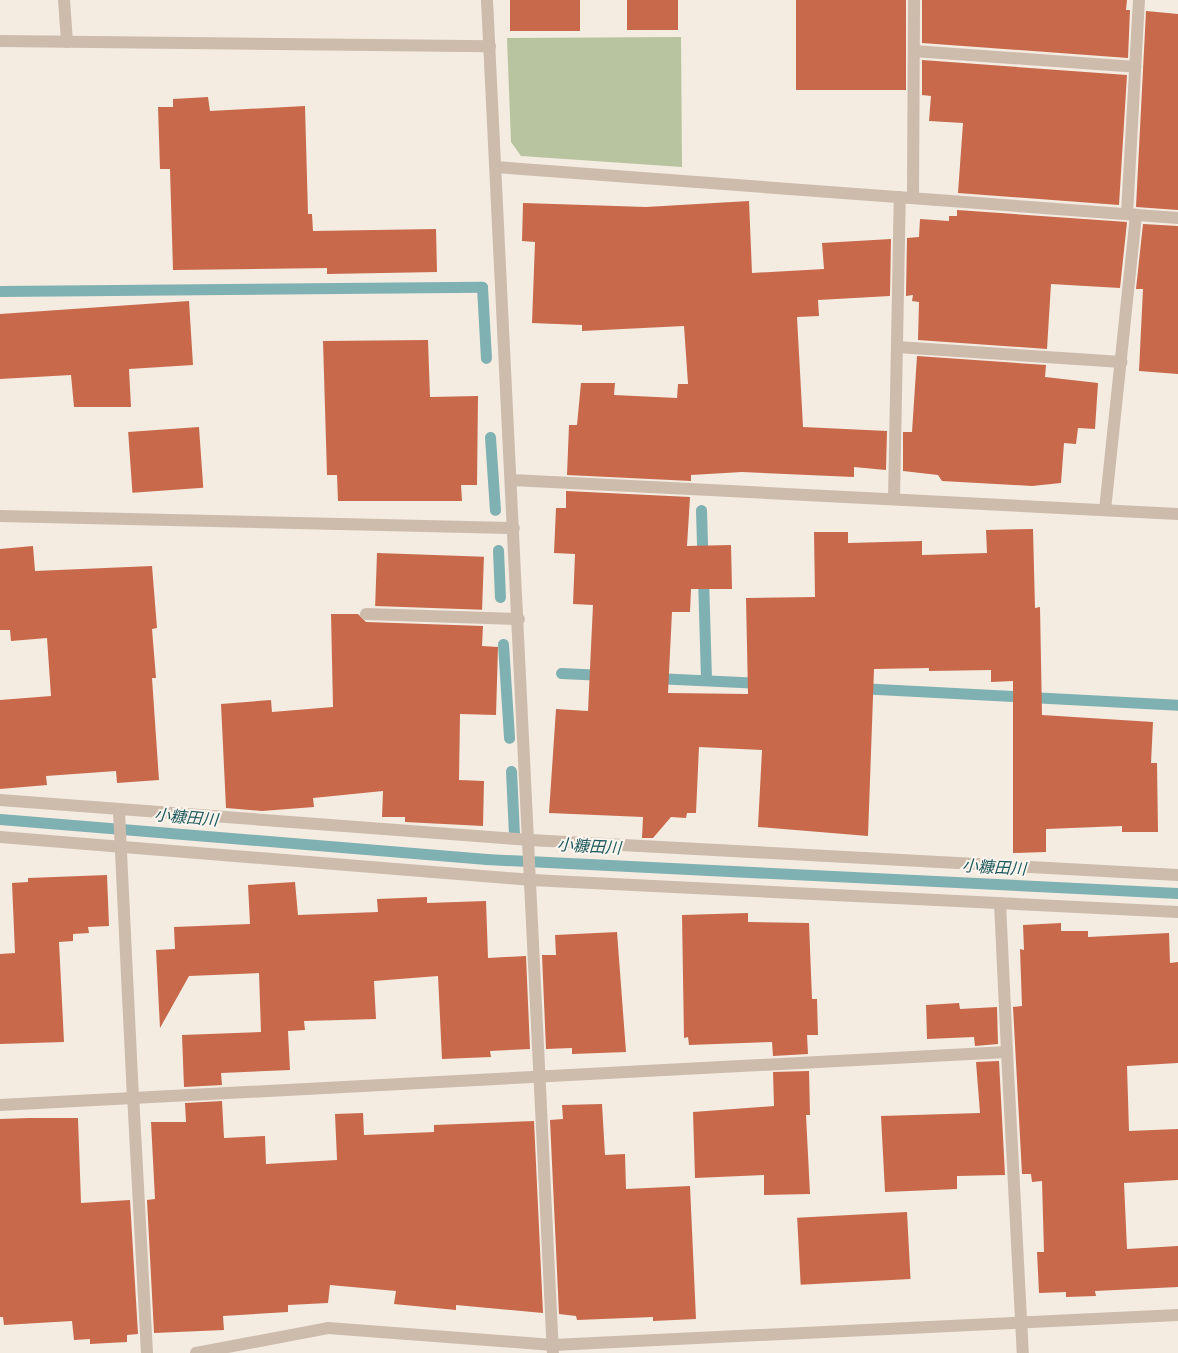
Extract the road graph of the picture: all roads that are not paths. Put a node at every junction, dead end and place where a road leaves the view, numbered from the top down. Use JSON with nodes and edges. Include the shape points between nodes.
{"nodes":[{"id":1,"x":64,"y":0,"type":"edge"},
{"id":2,"x":487,"y":0,"type":"edge"},
{"id":3,"x":914,"y":0,"type":"edge"},
{"id":4,"x":1139,"y":0,"type":"edge"},
{"id":5,"x":0,"y":41,"type":"edge"},
{"id":6,"x":67,"y":42,"type":"junction"},
{"id":7,"x":490,"y":46,"type":"junction"},
{"id":8,"x":914,"y":51,"type":"junction"},
{"id":9,"x":1135,"y":66,"type":"junction"},
{"id":10,"x":496,"y":166,"type":"junction"},
{"id":11,"x":906,"y":197,"type":"junction"},
{"id":12,"x":1131,"y":215,"type":"junction"},
{"id":13,"x":1178,"y":218,"type":"edge"},
{"id":14,"x":897,"y":346,"type":"junction"},
{"id":15,"x":1120,"y":362,"type":"junction"},
{"id":16,"x":512,"y":480,"type":"junction"},
{"id":17,"x":894,"y":499,"type":"junction"},
{"id":18,"x":1105,"y":510,"type":"junction"},
{"id":19,"x":1178,"y":514,"type":"edge"},
{"id":20,"x":0,"y":516,"type":"edge"},
{"id":21,"x":514,"y":528,"type":"junction"},
{"id":22,"x":366,"y":614,"type":"dead end"},
{"id":23,"x":519,"y":619,"type":"junction"},
{"id":24,"x":0,"y":800,"type":"edge"},
{"id":25,"x":119,"y":815,"type":"junction"},
{"id":26,"x":0,"y":837,"type":"edge"},
{"id":27,"x":121,"y":844,"type":"junction"},
{"id":28,"x":530,"y":846,"type":"junction"},
{"id":29,"x":1178,"y":875,"type":"edge"},
{"id":30,"x":532,"y":876,"type":"junction"},
{"id":31,"x":1000,"y":903,"type":"junction"},
{"id":32,"x":1178,"y":912,"type":"edge"},
{"id":33,"x":1007,"y":1052,"type":"junction"},
{"id":34,"x":541,"y":1077,"type":"junction"},
{"id":35,"x":133,"y":1098,"type":"junction"},
{"id":36,"x":0,"y":1105,"type":"edge"},
{"id":37,"x":1178,"y":1315,"type":"edge"},
{"id":38,"x":1021,"y":1323,"type":"junction"},
{"id":39,"x":553,"y":1349,"type":"edge"},
{"id":40,"x":146,"y":1353,"type":"edge"},
{"id":41,"x":196,"y":1353,"type":"edge"},
{"id":42,"x":1023,"y":1353,"type":"edge"}],
"edges":[{"from":1,"to":6,"type":"street"},
{"from":2,"to":7,"type":"street"},
{"from":3,"to":8,"type":"street"},
{"from":4,"to":9,"type":"street"},
{"from":5,"to":6,"type":"street"},
{"from":6,"to":7,"type":"street"},
{"from":7,"to":10,"type":"street"},
{"from":8,"to":9,"type":"street"},
{"from":8,"to":11,"type":"street"},
{"from":9,"to":12,"type":"street"},
{"from":10,"to":11,"type":"street"},
{"from":10,"to":16,"type":"street"},
{"from":11,"to":12,"type":"street"},
{"from":11,"to":14,"type":"street"},
{"from":12,"to":13,"type":"street"},
{"from":12,"to":15,"type":"street"},
{"from":14,"to":15,"type":"street"},
{"from":14,"to":17,"type":"street"},
{"from":15,"to":18,"type":"street"},
{"from":16,"to":17,"type":"street"},
{"from":16,"to":21,"type":"street"},
{"from":17,"to":18,"type":"street"},
{"from":18,"to":19,"type":"street"},
{"from":20,"to":21,"type":"street"},
{"from":21,"to":23,"type":"street"},
{"from":22,"to":23,"type":"street"},
{"from":23,"to":28,"type":"street"},
{"from":24,"to":25,"type":"street"},
{"from":25,"to":27,"type":"street"},
{"from":25,"to":28,"type":"street"},
{"from":26,"to":27,"type":"street"},
{"from":27,"to":30,"type":"street"},
{"from":27,"to":35,"type":"street"},
{"from":28,"to":29,"type":"street"},
{"from":28,"to":30,"type":"street"},
{"from":30,"to":31,"type":"street"},
{"from":30,"to":34,"type":"street"},
{"from":31,"to":32,"type":"street"},
{"from":31,"to":33,"type":"street"},
{"from":33,"to":34,"type":"street"},
{"from":33,"to":38,"type":"street"},
{"from":34,"to":35,"type":"street"},
{"from":34,"to":39,"type":"street"},
{"from":35,"to":36,"type":"street"},
{"from":35,"to":40,"type":"street"},
{"from":37,"to":38,"type":"street"},
{"from":38,"to":39,"type":"street"},
{"from":38,"to":42,"type":"street"},
{"from":39,"to":41,"type":"street","via":[[328,1328]]}]}
